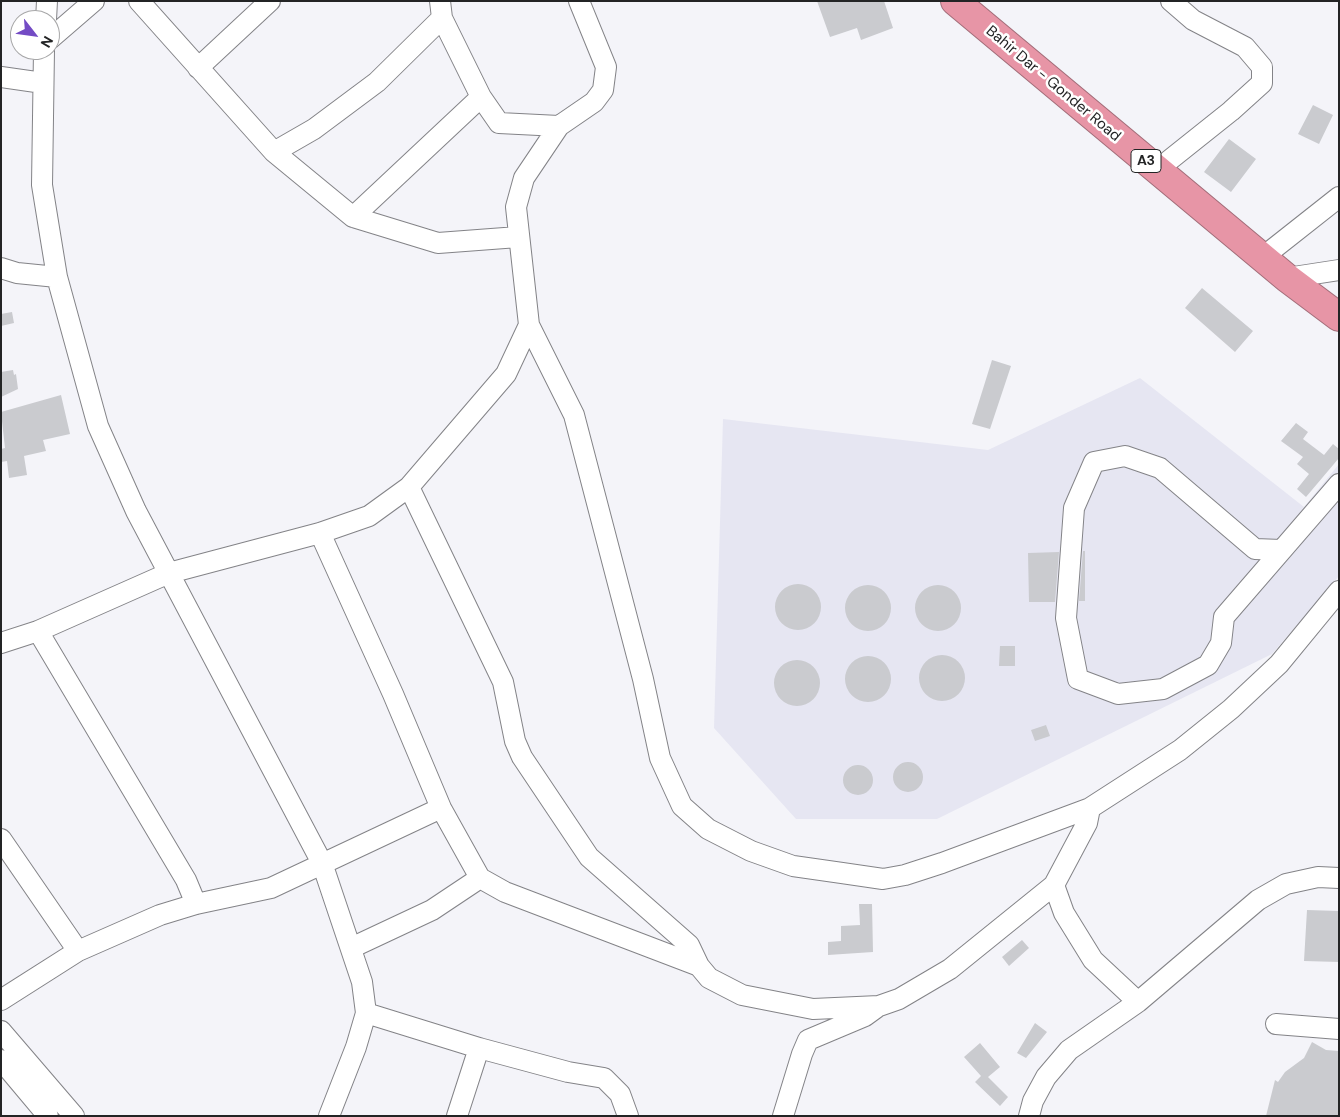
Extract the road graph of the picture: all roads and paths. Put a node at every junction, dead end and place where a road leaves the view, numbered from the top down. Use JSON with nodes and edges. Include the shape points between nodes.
{"nodes":[{"id":1,"x":94,"y":1,"type":"edge"},
{"id":2,"x":139,"y":1,"type":"edge"},
{"id":3,"x":270,"y":1,"type":"edge"},
{"id":4,"x":579,"y":1,"type":"edge"},
{"id":5,"x":955,"y":1,"type":"edge"},
{"id":6,"x":1171,"y":1,"type":"edge"},
{"id":7,"x":441,"y":10,"type":"edge"},
{"id":8,"x":60,"y":30,"type":"edge"},
{"id":9,"x":44,"y":60,"type":"edge"},
{"id":10,"x":198,"y":68,"type":"junction"},
{"id":11,"x":1,"y":77,"type":"edge"},
{"id":12,"x":43,"y":83,"type":"junction"},
{"id":13,"x":481,"y":97,"type":"junction"},
{"id":14,"x":559,"y":126,"type":"junction"},
{"id":15,"x":274,"y":152,"type":"junction"},
{"id":16,"x":1157,"y":170,"type":"junction"},
{"id":17,"x":1339,"y":197,"type":"edge"},
{"id":18,"x":353,"y":217,"type":"junction"},
{"id":19,"x":518,"y":237,"type":"junction"},
{"id":20,"x":1263,"y":257,"type":"junction"},
{"id":21,"x":1,"y":268,"type":"edge"},
{"id":22,"x":1339,"y":270,"type":"edge"},
{"id":23,"x":57,"y":277,"type":"junction"},
{"id":24,"x":1287,"y":278,"type":"junction"},
{"id":25,"x":1339,"y":317,"type":"edge"},
{"id":26,"x":529,"y":325,"type":"junction"},
{"id":27,"x":1339,"y":484,"type":"edge"},
{"id":28,"x":409,"y":487,"type":"junction"},
{"id":29,"x":320,"y":534,"type":"junction"},
{"id":30,"x":1281,"y":550,"type":"junction"},
{"id":31,"x":169,"y":573,"type":"junction"},
{"id":32,"x":1339,"y":591,"type":"edge"},
{"id":33,"x":38,"y":631,"type":"junction"},
{"id":34,"x":1,"y":643,"type":"edge"},
{"id":35,"x":441,"y":808,"type":"junction"},
{"id":36,"x":1090,"y":808,"type":"junction"},
{"id":37,"x":1,"y":839,"type":"edge"},
{"id":38,"x":322,"y":863,"type":"junction"},
{"id":39,"x":480,"y":878,"type":"junction"},
{"id":40,"x":1339,"y":878,"type":"edge"},
{"id":41,"x":1054,"y":886,"type":"junction"},
{"id":42,"x":196,"y":904,"type":"junction"},
{"id":43,"x":351,"y":948,"type":"junction"},
{"id":44,"x":78,"y":951,"type":"junction"},
{"id":45,"x":699,"y":966,"type":"junction"},
{"id":46,"x":1,"y":1000,"type":"edge"},
{"id":47,"x":1138,"y":1002,"type":"junction"},
{"id":48,"x":879,"y":1006,"type":"junction"},
{"id":49,"x":366,"y":1013,"type":"junction"},
{"id":50,"x":1276,"y":1024,"type":"dead end"},
{"id":51,"x":1339,"y":1029,"type":"edge"},
{"id":52,"x":4,"y":1046,"type":"edge"},
{"id":53,"x":479,"y":1048,"type":"junction"},
{"id":54,"x":48,"y":1116,"type":"edge"},
{"id":55,"x":74,"y":1116,"type":"edge"},
{"id":56,"x":329,"y":1116,"type":"edge"},
{"id":57,"x":457,"y":1116,"type":"edge"},
{"id":58,"x":628,"y":1116,"type":"edge"},
{"id":59,"x":784,"y":1116,"type":"edge"},
{"id":60,"x":1028,"y":1116,"type":"edge"}],
"edges":[{"from":1,"to":8,"type":"street"},
{"from":2,"to":10,"type":"street"},
{"from":3,"to":10,"type":"street"},
{"from":4,"to":14,"type":"street","via":[[606,67],[603,90],[594,102]]},
{"from":5,"to":16,"type":"highway","name":"Bahir Dar - Gonder Road","number":"A3"},
{"from":6,"to":16,"type":"street","via":[[1193,20],[1245,47],[1262,67],[1262,83]]},
{"from":7,"to":13,"type":"street"},
{"from":7,"to":15,"type":"street","via":[[377,82],[314,129]]},
{"from":9,"to":12,"type":"street"},
{"from":10,"to":15,"type":"street"},
{"from":11,"to":12,"type":"street"},
{"from":12,"to":23,"type":"street","via":[[42,185]]},
{"from":13,"to":14,"type":"street","via":[[499,124]]},
{"from":13,"to":18,"type":"street"},
{"from":14,"to":19,"type":"street","via":[[524,178],[516,207]]},
{"from":15,"to":18,"type":"street"},
{"from":16,"to":20,"type":"highway","name":"Bahir Dar - Gonder Road","number":"A3"},
{"from":17,"to":20,"type":"street"},
{"from":18,"to":19,"type":"street","via":[[438,243]]},
{"from":19,"to":26,"type":"street"},
{"from":20,"to":24,"type":"highway","name":"Bahir Dar - Gonder Road","number":"A3"},
{"from":21,"to":23,"type":"street"},
{"from":22,"to":24,"type":"street"},
{"from":23,"to":31,"type":"street","via":[[98,426],[136,511]]},
{"from":24,"to":25,"type":"highway","name":"Bahir Dar - Gonder Road","number":"A3"},
{"from":26,"to":28,"type":"street","via":[[506,374]]},
{"from":26,"to":36,"type":"street","via":[[574,415],[643,679],[660,758],[682,806],[708,829],[751,851],[793,866],[883,878],[906,875],[942,863]]},
{"from":27,"to":30,"type":"street"},
{"from":28,"to":29,"type":"street","via":[[370,516]]},
{"from":28,"to":45,"type":"street","via":[[503,682],[515,741],[522,757],[589,857],[689,945]]},
{"from":29,"to":31,"type":"street"},
{"from":29,"to":35,"type":"street"},
{"from":30,"to":30,"type":"street","via":[[1224,617],[1221,643],[1208,665],[1163,689],[1118,694],[1078,679],[1066,618],[1074,508],[1094,462],[1125,456],[1160,468],[1255,549]]},
{"from":31,"to":33,"type":"street"},
{"from":31,"to":38,"type":"street"},
{"from":32,"to":36,"type":"street","via":[[1278,664],[1231,709],[1180,750]]},
{"from":33,"to":34,"type":"street"},
{"from":33,"to":42,"type":"street","via":[[186,880]]},
{"from":35,"to":38,"type":"street"},
{"from":35,"to":39,"type":"street"},
{"from":36,"to":41,"type":"street","via":[[1083,832]]},
{"from":37,"to":44,"type":"street"},
{"from":38,"to":42,"type":"street","via":[[271,888]]},
{"from":38,"to":43,"type":"street"},
{"from":39,"to":43,"type":"street","via":[[432,910]]},
{"from":39,"to":45,"type":"street","via":[[505,892]]},
{"from":40,"to":47,"type":"street","via":[[1286,884],[1258,900]]},
{"from":41,"to":47,"type":"street","via":[[1064,913],[1093,960]]},
{"from":41,"to":48,"type":"street","via":[[950,969],[899,999]]},
{"from":42,"to":44,"type":"street","via":[[160,914]]},
{"from":43,"to":49,"type":"street","via":[[362,982]]},
{"from":44,"to":46,"type":"street"},
{"from":45,"to":48,"type":"street","via":[[709,978],[742,994],[813,1009]]},
{"from":47,"to":60,"type":"street","via":[[1069,1050],[1046,1077]]},
{"from":48,"to":59,"type":"street","via":[[865,1016],[808,1040]]},
{"from":49,"to":53,"type":"street"},
{"from":49,"to":56,"type":"street"},
{"from":50,"to":51,"type":"street"},
{"from":52,"to":54,"type":"street"},
{"from":52,"to":55,"type":"street"},
{"from":53,"to":57,"type":"street"},
{"from":53,"to":58,"type":"street","via":[[568,1072],[604,1078],[620,1094]]}]}
